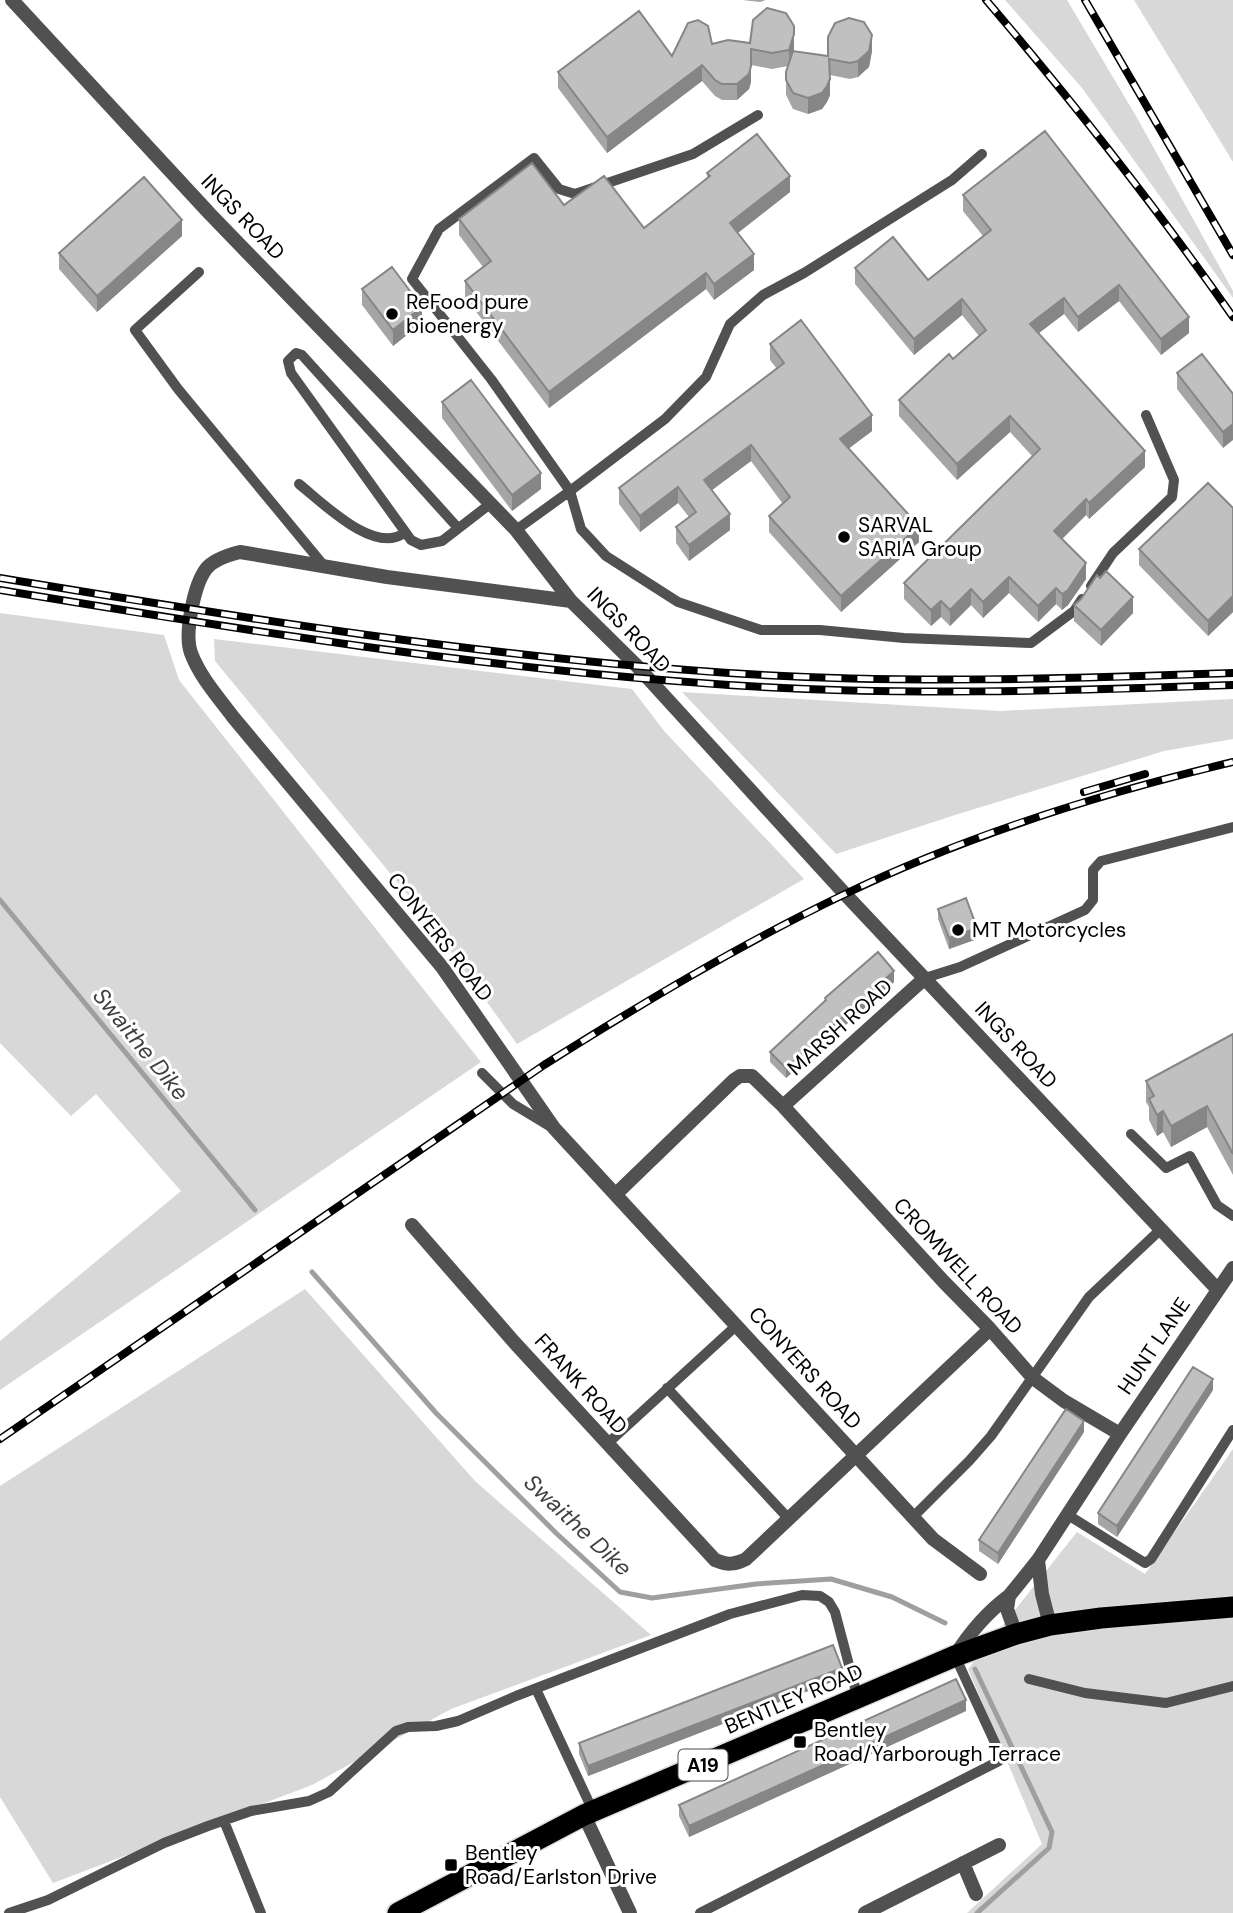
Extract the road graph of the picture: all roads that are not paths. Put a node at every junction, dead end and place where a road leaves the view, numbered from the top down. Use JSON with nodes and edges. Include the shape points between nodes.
{"nodes":[{"id":1,"x":12,"y":0,"type":"edge"},
{"id":2,"x":758,"y":115,"type":"dead end"},
{"id":3,"x":982,"y":154,"type":"dead end"},
{"id":4,"x":199,"y":272,"type":"dead end"},
{"id":5,"x":1146,"y":415,"type":"dead end"},
{"id":6,"x":299,"y":484,"type":"dead end"},
{"id":7,"x":570,"y":491,"type":"junction"},
{"id":8,"x":490,"y":504,"type":"junction"},
{"id":9,"x":458,"y":528,"type":"junction"},
{"id":10,"x":516,"y":530,"type":"junction"},
{"id":11,"x":404,"y":533,"type":"junction"},
{"id":12,"x":325,"y":567,"type":"junction"},
{"id":13,"x":571,"y":601,"type":"junction"},
{"id":14,"x":1233,"y":827,"type":"edge"},
{"id":15,"x":925,"y":978,"type":"junction"},
{"id":16,"x":482,"y":1073,"type":"dead end"},
{"id":17,"x":783,"y":1106,"type":"junction"},
{"id":18,"x":554,"y":1128,"type":"junction"},
{"id":19,"x":1131,"y":1134,"type":"dead end"},
{"id":20,"x":617,"y":1193,"type":"junction"},
{"id":21,"x":1233,"y":1216,"type":"edge"},
{"id":22,"x":412,"y":1225,"type":"dead end"},
{"id":23,"x":1160,"y":1230,"type":"junction"},
{"id":24,"x":1233,"y":1268,"type":"edge"},
{"id":25,"x":1225,"y":1285,"type":"edge"},
{"id":26,"x":737,"y":1325,"type":"junction"},
{"id":27,"x":990,"y":1329,"type":"junction"},
{"id":28,"x":1033,"y":1378,"type":"junction"},
{"id":29,"x":667,"y":1388,"type":"junction"},
{"id":30,"x":1233,"y":1430,"type":"edge"},
{"id":31,"x":1120,"y":1434,"type":"junction"},
{"id":32,"x":607,"y":1444,"type":"junction"},
{"id":33,"x":855,"y":1454,"type":"junction"},
{"id":34,"x":1068,"y":1515,"type":"junction"},
{"id":35,"x":913,"y":1517,"type":"junction"},
{"id":36,"x":788,"y":1518,"type":"junction"},
{"id":37,"x":1038,"y":1560,"type":"junction"},
{"id":38,"x":980,"y":1574,"type":"dead end"},
{"id":39,"x":1009,"y":1596,"type":"junction"},
{"id":40,"x":1233,"y":1607,"type":"edge"},
{"id":41,"x":1050,"y":1625,"type":"junction"},
{"id":42,"x":1016,"y":1634,"type":"junction"},
{"id":43,"x":955,"y":1656,"type":"junction"},
{"id":44,"x":1030,"y":1679,"type":"dead end"},
{"id":45,"x":1233,"y":1686,"type":"edge"},
{"id":46,"x":536,"y":1689,"type":"junction"},
{"id":47,"x":858,"y":1699,"type":"junction"},
{"id":48,"x":588,"y":1813,"type":"junction"},
{"id":49,"x":224,"y":1821,"type":"junction"},
{"id":50,"x":999,"y":1845,"type":"dead end"},
{"id":51,"x":963,"y":1863,"type":"junction"},
{"id":52,"x":976,"y":1894,"type":"dead end"},
{"id":53,"x":401,"y":1912,"type":"edge"},
{"id":54,"x":9,"y":1913,"type":"edge"},
{"id":55,"x":261,"y":1913,"type":"edge"},
{"id":56,"x":630,"y":1913,"type":"edge"},
{"id":57,"x":700,"y":1913,"type":"edge"},
{"id":58,"x":865,"y":1913,"type":"edge"}],
"edges":[{"from":1,"to":8,"type":"street","name":"INGS ROAD","via":[[210,214]]},
{"from":2,"to":7,"type":"lane","via":[[693,154],[575,194],[559,189],[534,158],[439,229],[412,279],[491,379]]},
{"from":3,"to":7,"type":"lane","via":[[952,180],[763,295],[730,324],[706,377],[665,419]]},
{"from":4,"to":12,"type":"lane","via":[[135,330]]},
{"from":5,"to":7,"type":"lane","via":[[1174,480],[1172,497],[1113,553],[1074,611],[1031,643],[749,626],[678,602],[606,556],[581,529]]},
{"from":6,"to":11,"type":"lane","via":[[371,536],[388,540]]},
{"from":7,"to":10,"type":"lane"},
{"from":8,"to":9,"type":"lane"},
{"from":8,"to":10,"type":"street","name":"INGS ROAD"},
{"from":9,"to":11,"type":"lane","via":[[432,545],[421,545]]},
{"from":9,"to":11,"type":"lane","via":[[296,353],[288,361],[291,373]]},
{"from":10,"to":13,"type":"street","name":"INGS ROAD"},
{"from":12,"to":13,"type":"street","name":"CONYERS ROAD"},
{"from":12,"to":18,"type":"street","name":"CONYERS ROAD","via":[[240,552],[207,567],[195,589],[188,640],[191,653],[233,717],[442,967]]},
{"from":13,"to":15,"type":"street","name":"INGS ROAD","via":[[636,664]]},
{"from":14,"to":15,"type":"lane","via":[[1101,861],[1093,870],[1093,900],[1085,911]]},
{"from":15,"to":17,"type":"street","name":"MARSH ROAD"},
{"from":15,"to":23,"type":"street","name":"INGS ROAD"},
{"from":16,"to":18,"type":"lane","via":[[513,1104]]},
{"from":17,"to":20,"type":"street","name":"CROMWELL ROAD","via":[[758,1080],[740,1076]]},
{"from":17,"to":27,"type":"street","name":"CROMWELL ROAD"},
{"from":18,"to":20,"type":"street","name":"CONYERS ROAD"},
{"from":19,"to":21,"type":"lane","via":[[1166,1168],[1190,1156],[1217,1205]]},
{"from":20,"to":26,"type":"street","name":"CONYERS ROAD"},
{"from":22,"to":32,"type":"street","name":"FRANK ROAD"},
{"from":23,"to":25,"type":"street","name":"INGS ROAD"},
{"from":23,"to":28,"type":"lane","via":[[1089,1297]]},
{"from":24,"to":25,"type":"street","name":"HUNT LANE"},
{"from":25,"to":31,"type":"street","name":"HUNT LANE"},
{"from":26,"to":29,"type":"lane"},
{"from":26,"to":33,"type":"street","name":"CONYERS ROAD"},
{"from":27,"to":28,"type":"street","name":"CROMWELL ROAD"},
{"from":27,"to":33,"type":"street"},
{"from":28,"to":31,"type":"street","name":"CROMWELL ROAD"},
{"from":28,"to":35,"type":"lane","via":[[970,1460]]},
{"from":29,"to":32,"type":"lane"},
{"from":29,"to":36,"type":"lane"},
{"from":30,"to":34,"type":"lane","via":[[1145,1563]]},
{"from":31,"to":34,"type":"street","name":"HUNT LANE"},
{"from":32,"to":36,"type":"street","name":"FRANK ROAD","via":[[715,1560],[725,1565],[747,1559]]},
{"from":33,"to":35,"type":"street","name":"CONYERS ROAD"},
{"from":33,"to":36,"type":"street"},
{"from":34,"to":37,"type":"street","name":"HUNT LANE"},
{"from":35,"to":38,"type":"street","name":"CONYERS ROAD","via":[[933,1539]]},
{"from":37,"to":39,"type":"street","name":"HUNT LANE"},
{"from":37,"to":41,"type":"street"},
{"from":39,"to":42,"type":"street","via":[[1007,1609]]},
{"from":39,"to":43,"type":"street","name":"HUNT LANE","via":[[970,1632]]},
{"from":40,"to":41,"type":"highway","name":"BENTLEY ROAD","number":"A19"},
{"from":41,"to":42,"type":"highway","name":"BENTLEY ROAD","number":"A19"},
{"from":42,"to":43,"type":"highway","name":"BENTLEY ROAD","number":"A19"},
{"from":43,"to":47,"type":"highway","name":"BENTLEY ROAD","number":"A19"},
{"from":43,"to":57,"type":"lane","via":[[1001,1756],[999,1761]]},
{"from":44,"to":45,"type":"lane","via":[[1085,1693],[1166,1703]]},
{"from":46,"to":47,"type":"lane","via":[[730,1614],[802,1595],[820,1596],[835,1612]]},
{"from":46,"to":48,"type":"lane"},
{"from":46,"to":49,"type":"lane","via":[[458,1721],[396,1731],[329,1791],[309,1801],[251,1811]]},
{"from":47,"to":48,"type":"highway","name":"BENTLEY ROAD","number":"A19"},
{"from":48,"to":53,"type":"highway","name":"BENTLEY ROAD","number":"A19"},
{"from":48,"to":56,"type":"street"},
{"from":49,"to":54,"type":"lane"},
{"from":49,"to":55,"type":"lane"},
{"from":50,"to":51,"type":"street"},
{"from":51,"to":52,"type":"street"},
{"from":51,"to":58,"type":"street"}]}
